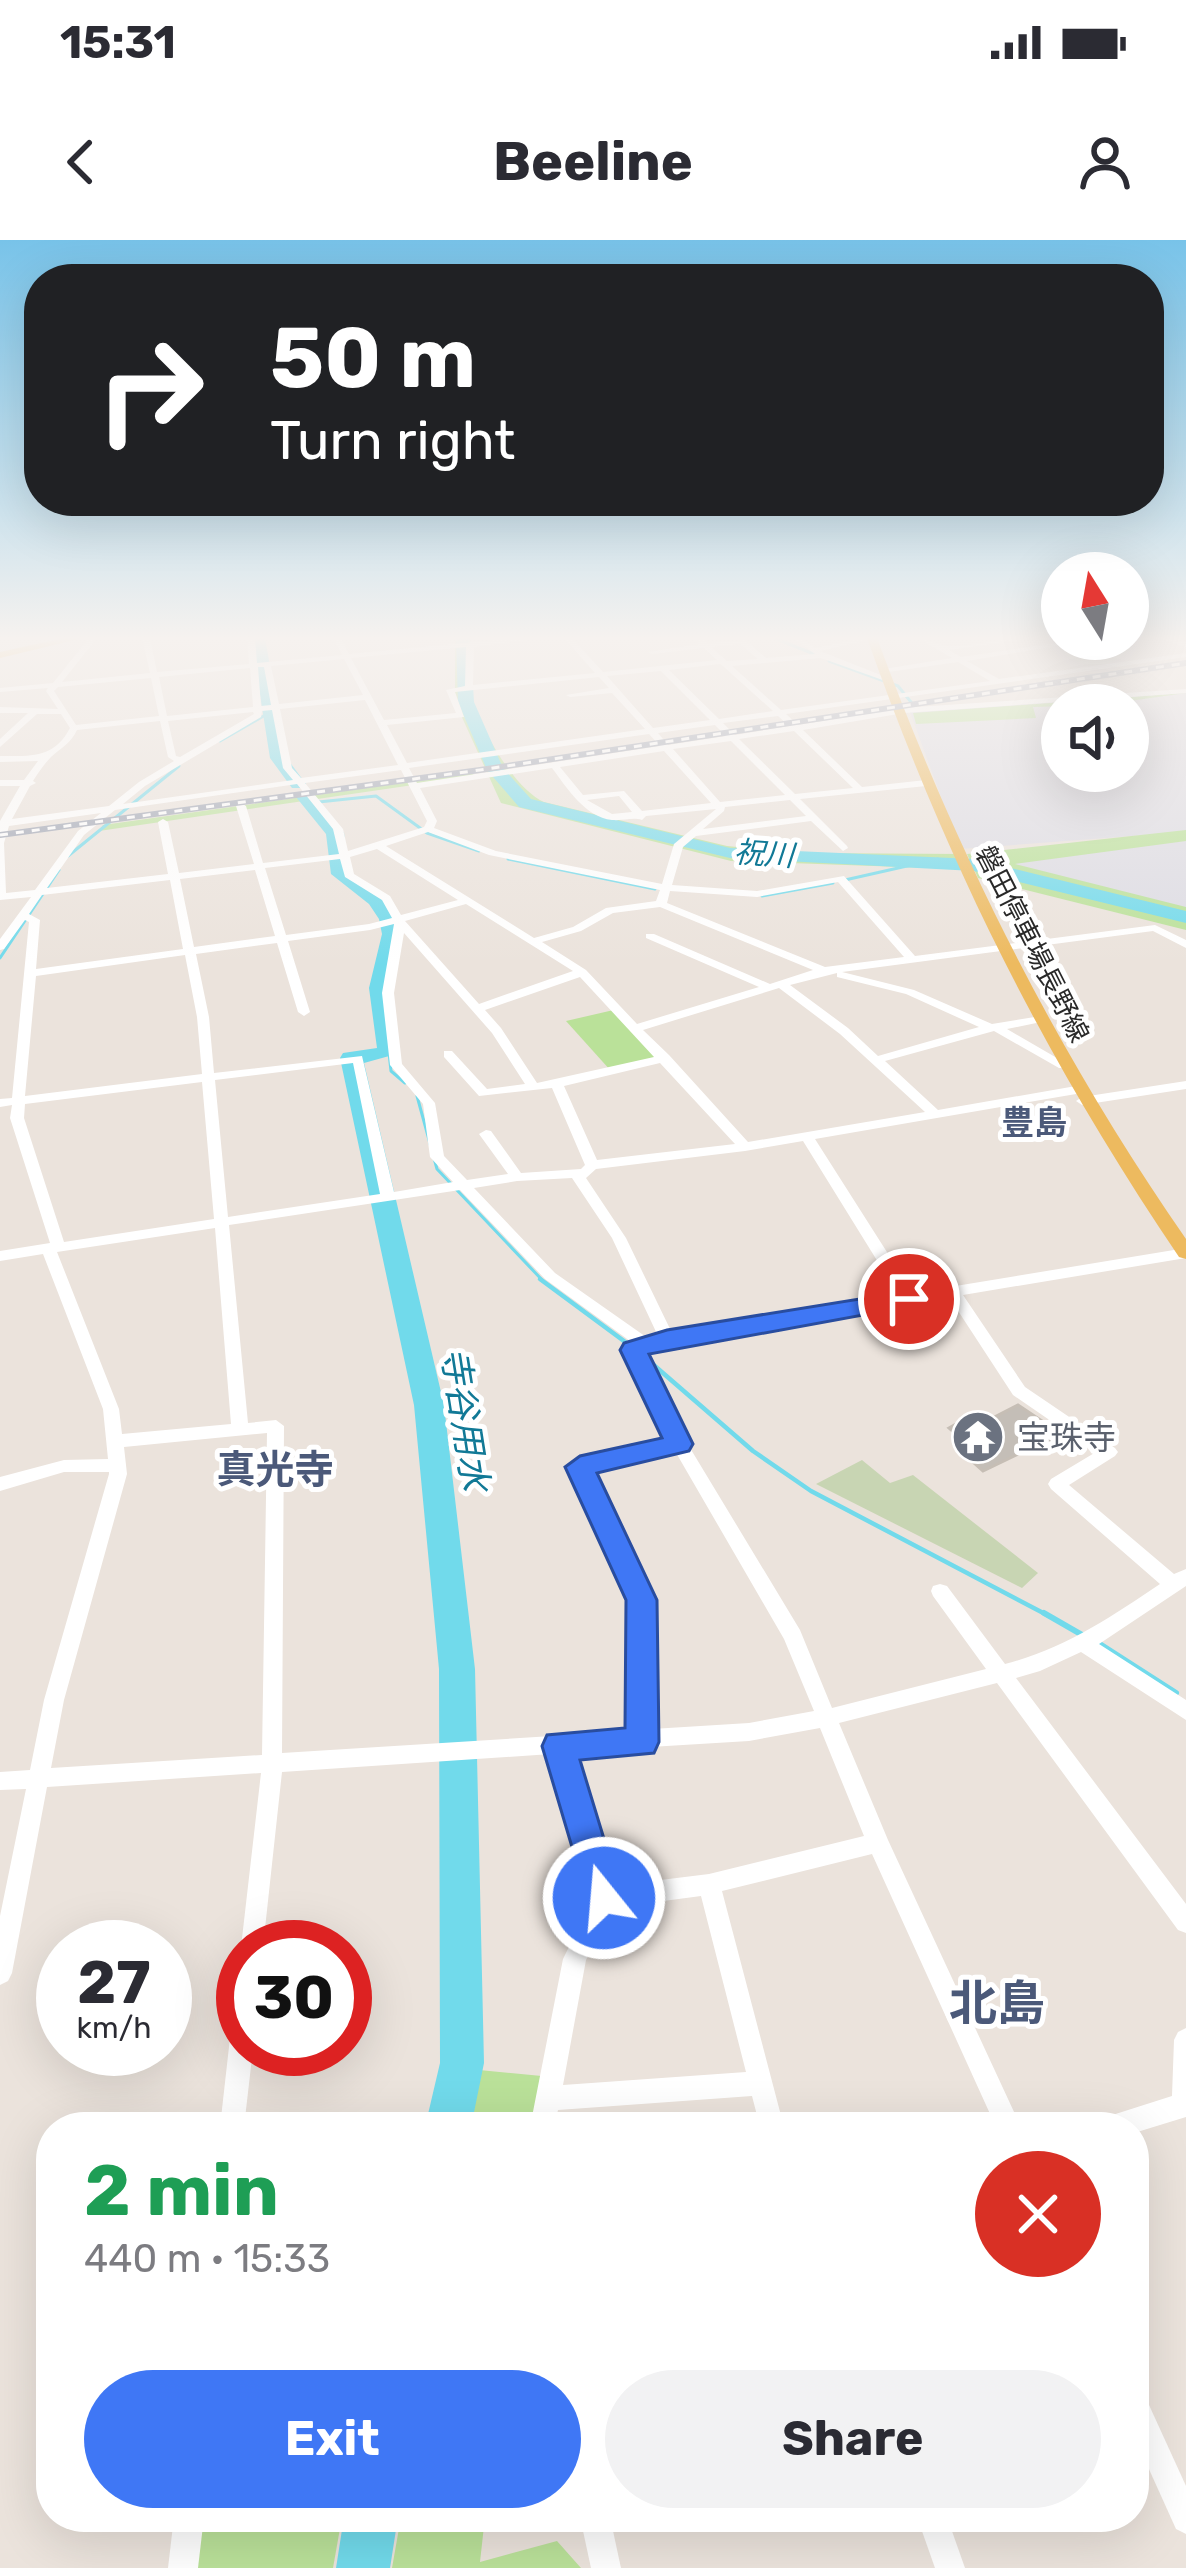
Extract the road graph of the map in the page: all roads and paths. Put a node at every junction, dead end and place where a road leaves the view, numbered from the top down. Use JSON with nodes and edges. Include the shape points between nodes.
{"nodes":[{"id":1,"x":59,"y":747,"type":"edge"},
{"id":2,"x":170,"y":747,"type":"edge"},
{"id":3,"x":203,"y":747,"type":"edge"},
{"id":4,"x":283,"y":747,"type":"edge"},
{"id":5,"x":394,"y":747,"type":"edge"},
{"id":6,"x":566,"y":747,"type":"edge"},
{"id":7,"x":675,"y":747,"type":"edge"},
{"id":8,"x":742,"y":747,"type":"edge"},
{"id":9,"x":815,"y":747,"type":"edge"},
{"id":10,"x":913,"y":747,"type":"edge"},
{"id":11,"x":666,"y":748,"type":"junction"},
{"id":12,"x":45,"y":758,"type":"junction"},
{"id":13,"x":0,"y":759,"type":"edge"},
{"id":14,"x":179,"y":760,"type":"junction"},
{"id":15,"x":555,"y":766,"type":"junction"},
{"id":16,"x":406,"y":770,"type":"junction"},
{"id":17,"x":926,"y":782,"type":"junction"},
{"id":18,"x":0,"y":783,"type":"edge"},
{"id":19,"x":32,"y":783,"type":"junction"},
{"id":20,"x":305,"y":784,"type":"junction"},
{"id":21,"x":416,"y":786,"type":"junction"},
{"id":22,"x":861,"y":791,"type":"junction"},
{"id":23,"x":580,"y":799,"type":"junction"},
{"id":24,"x":795,"y":800,"type":"junction"},
{"id":25,"x":241,"y":806,"type":"dead end"},
{"id":26,"x":721,"y":808,"type":"junction"},
{"id":27,"x":106,"y":811,"type":"junction"},
{"id":28,"x":642,"y":817,"type":"junction"},
{"id":29,"x":812,"y":818,"type":"junction"},
{"id":30,"x":163,"y":822,"type":"dead end"},
{"id":31,"x":0,"y":824,"type":"edge"},
{"id":32,"x":428,"y":829,"type":"junction"},
{"id":33,"x":686,"y":839,"type":"junction"},
{"id":34,"x":0,"y":843,"type":"edge"},
{"id":35,"x":379,"y":845,"type":"junction"},
{"id":36,"x":843,"y":848,"type":"dead end"},
{"id":37,"x":344,"y":856,"type":"junction"},
{"id":38,"x":259,"y":866,"type":"junction"},
{"id":39,"x":176,"y":878,"type":"junction"},
{"id":40,"x":665,"y":888,"type":"junction"},
{"id":41,"x":38,"y":893,"type":"junction"},
{"id":42,"x":1,"y":897,"type":"edge"},
{"id":43,"x":465,"y":901,"type":"junction"},
{"id":44,"x":661,"y":904,"type":"junction"},
{"id":45,"x":23,"y":916,"type":"junction"},
{"id":46,"x":400,"y":922,"type":"junction"},
{"id":47,"x":650,"y":936,"type":"dead end"},
{"id":48,"x":281,"y":939,"type":"junction"},
{"id":49,"x":538,"y":940,"type":"junction"},
{"id":50,"x":1186,"y":945,"type":"edge"},
{"id":51,"x":0,"y":947,"type":"edge"},
{"id":52,"x":1002,"y":948,"type":"junction"},
{"id":53,"x":190,"y":951,"type":"junction"},
{"id":54,"x":913,"y":960,"type":"junction"},
{"id":55,"x":826,"y":971,"type":"junction"},
{"id":56,"x":582,"y":972,"type":"junction"},
{"id":57,"x":29,"y":973,"type":"junction"},
{"id":58,"x":774,"y":985,"type":"junction"},
{"id":59,"x":478,"y":1008,"type":"junction"},
{"id":60,"x":304,"y":1012,"type":"dead end"},
{"id":61,"x":1037,"y":1019,"type":"junction"},
{"id":62,"x":993,"y":1027,"type":"junction"},
{"id":63,"x":638,"y":1028,"type":"junction"},
{"id":64,"x":448,"y":1054,"type":"dead end"},
{"id":65,"x":665,"y":1058,"type":"junction"},
{"id":66,"x":876,"y":1060,"type":"junction"},
{"id":67,"x":1063,"y":1065,"type":"junction"},
{"id":68,"x":209,"y":1078,"type":"junction"},
{"id":69,"x":557,"y":1084,"type":"junction"},
{"id":70,"x":1186,"y":1085,"type":"edge"},
{"id":71,"x":532,"y":1087,"type":"junction"},
{"id":72,"x":1079,"y":1096,"type":"junction"},
{"id":73,"x":19,"y":1102,"type":"junction"},
{"id":74,"x":0,"y":1103,"type":"edge"},
{"id":75,"x":936,"y":1114,"type":"junction"},
{"id":76,"x":486,"y":1133,"type":"dead end"},
{"id":77,"x":806,"y":1136,"type":"junction"},
{"id":78,"x":745,"y":1147,"type":"junction"},
{"id":79,"x":588,"y":1169,"type":"junction"},
{"id":80,"x":517,"y":1178,"type":"junction"},
{"id":81,"x":465,"y":1188,"type":"junction"},
{"id":82,"x":388,"y":1198,"type":"junction"},
{"id":83,"x":222,"y":1222,"type":"junction"},
{"id":84,"x":53,"y":1246,"type":"junction"},
{"id":85,"x":1186,"y":1253,"type":"edge"},
{"id":86,"x":0,"y":1256,"type":"edge"},
{"id":87,"x":953,"y":1292,"type":"junction"},
{"id":88,"x":909,"y":1299,"type":"junction"},
{"id":89,"x":667,"y":1339,"type":"junction"},
{"id":90,"x":645,"y":1344,"type":"junction"},
{"id":91,"x":240,"y":1430,"type":"junction"},
{"id":92,"x":118,"y":1442,"type":"junction"},
{"id":93,"x":679,"y":1444,"type":"junction"},
{"id":94,"x":119,"y":1465,"type":"junction"},
{"id":95,"x":0,"y":1484,"type":"edge"},
{"id":96,"x":1180,"y":1581,"type":"edge"},
{"id":97,"x":940,"y":1591,"type":"dead end"},
{"id":98,"x":1092,"y":1640,"type":"junction"},
{"id":99,"x":1002,"y":1674,"type":"junction"},
{"id":100,"x":1186,"y":1712,"type":"edge"},
{"id":101,"x":830,"y":1718,"type":"junction"},
{"id":102,"x":642,"y":1742,"type":"junction"},
{"id":103,"x":559,"y":1746,"type":"junction"},
{"id":104,"x":272,"y":1764,"type":"junction"},
{"id":105,"x":36,"y":1778,"type":"junction"},
{"id":106,"x":0,"y":1780,"type":"edge"},
{"id":107,"x":878,"y":1843,"type":"junction"},
{"id":108,"x":9,"y":1879,"type":"edge"},
{"id":109,"x":709,"y":1884,"type":"junction"},
{"id":110,"x":604,"y":1898,"type":"junction"},
{"id":111,"x":1179,"y":1898,"type":"edge"},
{"id":112,"x":255,"y":1920,"type":"edge"},
{"id":113,"x":1186,"y":1922,"type":"edge"},
{"id":114,"x":0,"y":1973,"type":"edge"},
{"id":115,"x":1186,"y":2040,"type":"edge"},
{"id":116,"x":238,"y":2076,"type":"edge"},
{"id":117,"x":760,"y":2083,"type":"junction"},
{"id":118,"x":548,"y":2098,"type":"junction"},
{"id":119,"x":234,"y":2112,"type":"edge"},
{"id":120,"x":545,"y":2112,"type":"edge"},
{"id":121,"x":768,"y":2112,"type":"edge"},
{"id":122,"x":1002,"y":2112,"type":"edge"},
{"id":123,"x":1149,"y":2116,"type":"edge"},
{"id":124,"x":1149,"y":2437,"type":"edge"},
{"id":125,"x":1186,"y":2519,"type":"edge"},
{"id":126,"x":188,"y":2532,"type":"edge"},
{"id":127,"x":598,"y":2532,"type":"edge"},
{"id":128,"x":937,"y":2532,"type":"edge"},
{"id":129,"x":184,"y":2568,"type":"edge"},
{"id":130,"x":606,"y":2568,"type":"edge"},
{"id":131,"x":950,"y":2568,"type":"edge"}],
"edges":[{"from":1,"to":12,"type":"street"},
{"from":2,"to":14,"type":"street"},
{"from":3,"to":14,"type":"street"},
{"from":4,"to":20,"type":"street","via":[[288,768]]},
{"from":5,"to":16,"type":"street"},
{"from":6,"to":16,"type":"street"},
{"from":7,"to":11,"type":"street"},
{"from":8,"to":24,"type":"street"},
{"from":9,"to":22,"type":"street"},
{"from":10,"to":17,"type":"main road","name":"磐田停車場長野線"},
{"from":11,"to":15,"type":"street"},
{"from":11,"to":26,"type":"street"},
{"from":12,"to":13,"type":"street"},
{"from":12,"to":19,"type":"street"},
{"from":14,"to":27,"type":"street"},
{"from":15,"to":21,"type":"street"},
{"from":15,"to":23,"type":"street"},
{"from":16,"to":20,"type":"street"},
{"from":16,"to":21,"type":"street"},
{"from":17,"to":22,"type":"street"},
{"from":17,"to":52,"type":"main road","name":"磐田停車場長野線"},
{"from":18,"to":19,"type":"street"},
{"from":19,"to":31,"type":"street"},
{"from":20,"to":27,"type":"street"},
{"from":20,"to":37,"type":"street","via":[[338,829]]},
{"from":21,"to":32,"type":"street","via":[[432,821]]},
{"from":22,"to":24,"type":"street"},
{"from":23,"to":28,"type":"street","via":[[610,817]]},
{"from":23,"to":28,"type":"street","via":[[621,793]]},
{"from":24,"to":26,"type":"street"},
{"from":24,"to":29,"type":"street"},
{"from":25,"to":38,"type":"street"},
{"from":26,"to":28,"type":"street"},
{"from":26,"to":33,"type":"street"},
{"from":27,"to":31,"type":"street"},
{"from":27,"to":41,"type":"street","via":[[60,857]]},
{"from":29,"to":33,"type":"street"},
{"from":29,"to":36,"type":"street"},
{"from":30,"to":39,"type":"street"},
{"from":31,"to":34,"type":"street"},
{"from":32,"to":35,"type":"street"},
{"from":32,"to":40,"type":"street","via":[[493,853]]},
{"from":33,"to":40,"type":"street"},
{"from":34,"to":42,"type":"street"},
{"from":35,"to":37,"type":"street"},
{"from":35,"to":43,"type":"street"},
{"from":37,"to":38,"type":"street"},
{"from":37,"to":46,"type":"street","via":[[350,875],[386,898]]},
{"from":38,"to":39,"type":"street"},
{"from":38,"to":48,"type":"street"},
{"from":39,"to":41,"type":"street"},
{"from":39,"to":53,"type":"street"},
{"from":40,"to":44,"type":"street"},
{"from":40,"to":54,"type":"street","via":[[757,894],[840,878]]},
{"from":41,"to":42,"type":"street"},
{"from":41,"to":45,"type":"street"},
{"from":43,"to":46,"type":"street"},
{"from":43,"to":49,"type":"street"},
{"from":44,"to":49,"type":"street","via":[[610,910]]},
{"from":44,"to":55,"type":"street"},
{"from":45,"to":51,"type":"street"},
{"from":45,"to":57,"type":"street","via":[[35,920]]},
{"from":46,"to":48,"type":"street"},
{"from":46,"to":59,"type":"street"},
{"from":46,"to":81,"type":"street","via":[[388,993],[396,1065],[429,1103],[437,1157]]},
{"from":47,"to":58,"type":"street"},
{"from":48,"to":53,"type":"street"},
{"from":48,"to":60,"type":"street"},
{"from":49,"to":56,"type":"street"},
{"from":50,"to":52,"type":"street","via":[[1155,928]]},
{"from":52,"to":54,"type":"street"},
{"from":52,"to":61,"type":"main road","name":"磐田停車場長野線"},
{"from":53,"to":57,"type":"street"},
{"from":53,"to":68,"type":"street"},
{"from":54,"to":55,"type":"street"},
{"from":55,"to":58,"type":"street"},
{"from":55,"to":62,"type":"street","via":[[910,992]]},
{"from":56,"to":59,"type":"street"},
{"from":56,"to":63,"type":"street"},
{"from":57,"to":73,"type":"street"},
{"from":58,"to":63,"type":"street"},
{"from":58,"to":66,"type":"street"},
{"from":59,"to":71,"type":"street"},
{"from":61,"to":62,"type":"street"},
{"from":61,"to":67,"type":"main road","name":"磐田停車場長野線"},
{"from":62,"to":66,"type":"street"},
{"from":62,"to":67,"type":"street"},
{"from":63,"to":65,"type":"street"},
{"from":64,"to":71,"type":"street","via":[[484,1093]]},
{"from":65,"to":69,"type":"street"},
{"from":65,"to":78,"type":"street"},
{"from":66,"to":75,"type":"street"},
{"from":67,"to":72,"type":"main road","name":"磐田停車場長野線"},
{"from":68,"to":73,"type":"street"},
{"from":68,"to":82,"type":"street","via":[[358,1060]]},
{"from":68,"to":83,"type":"street"},
{"from":69,"to":71,"type":"street"},
{"from":69,"to":79,"type":"street"},
{"from":70,"to":72,"type":"street"},
{"from":72,"to":75,"type":"street"},
{"from":72,"to":85,"type":"main road","name":"磐田停車場長野線"},
{"from":73,"to":74,"type":"street"},
{"from":73,"to":84,"type":"street"},
{"from":75,"to":77,"type":"street"},
{"from":76,"to":80,"type":"street"},
{"from":77,"to":78,"type":"street"},
{"from":77,"to":88,"type":"street"},
{"from":78,"to":79,"type":"street"},
{"from":79,"to":80,"type":"street"},
{"from":79,"to":89,"type":"street","via":[[578,1177],[619,1238]]},
{"from":80,"to":81,"type":"street"},
{"from":81,"to":82,"type":"street"},
{"from":81,"to":90,"type":"street","via":[[550,1276]]},
{"from":82,"to":83,"type":"street"},
{"from":83,"to":84,"type":"street"},
{"from":83,"to":91,"type":"street"},
{"from":84,"to":86,"type":"street"},
{"from":84,"to":92,"type":"street"},
{"from":85,"to":87,"type":"street"},
{"from":87,"to":88,"type":"street"},
{"from":87,"to":96,"type":"street","via":[[1019,1391],[1109,1452],[1057,1484]]},
{"from":88,"to":89,"type":"street"},
{"from":89,"to":90,"type":"street"},
{"from":90,"to":93,"type":"street","via":[[634,1354]]},
{"from":91,"to":92,"type":"street"},
{"from":91,"to":104,"type":"street","via":[[276,1426]]},
{"from":92,"to":94,"type":"street"},
{"from":93,"to":101,"type":"street","via":[[766,1585]]},
{"from":93,"to":102,"type":"street","via":[[580,1467],[642,1600]]},
{"from":94,"to":95,"type":"street","via":[[64,1466]]},
{"from":94,"to":105,"type":"street"},
{"from":96,"to":98,"type":"street"},
{"from":97,"to":99,"type":"street"},
{"from":98,"to":99,"type":"street"},
{"from":98,"to":100,"type":"street"},
{"from":99,"to":101,"type":"street"},
{"from":99,"to":111,"type":"street"},
{"from":101,"to":102,"type":"street"},
{"from":101,"to":107,"type":"street"},
{"from":102,"to":103,"type":"street"},
{"from":103,"to":104,"type":"street"},
{"from":103,"to":110,"type":"street"},
{"from":104,"to":105,"type":"street"},
{"from":104,"to":112,"type":"street"},
{"from":105,"to":106,"type":"street"},
{"from":105,"to":108,"type":"street"},
{"from":107,"to":109,"type":"street"},
{"from":107,"to":122,"type":"street"},
{"from":108,"to":114,"type":"street"},
{"from":109,"to":110,"type":"street"},
{"from":109,"to":117,"type":"street"},
{"from":110,"to":118,"type":"street","via":[[575,1959]]},
{"from":111,"to":113,"type":"street"},
{"from":115,"to":123,"type":"street","via":[[1184,2105]]},
{"from":116,"to":119,"type":"street"},
{"from":117,"to":118,"type":"street"},
{"from":117,"to":121,"type":"street"},
{"from":118,"to":120,"type":"street"},
{"from":124,"to":125,"type":"street"},
{"from":126,"to":129,"type":"street"},
{"from":127,"to":130,"type":"street"},
{"from":128,"to":131,"type":"street"}]}
